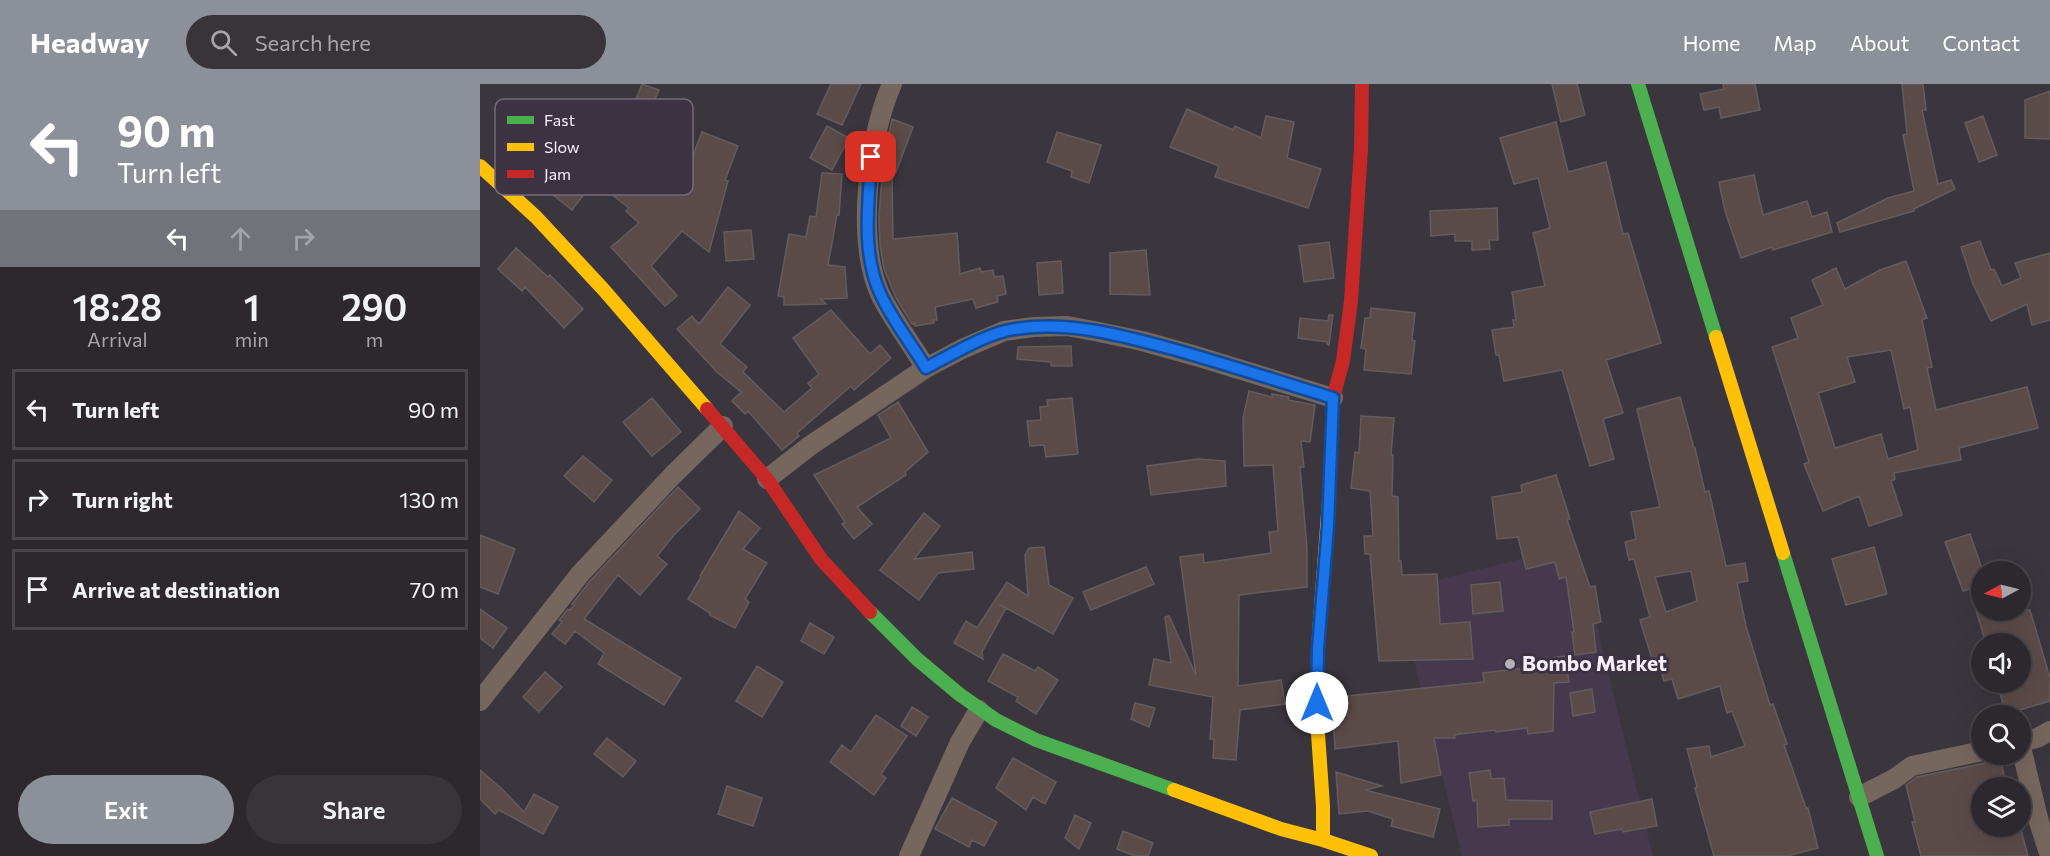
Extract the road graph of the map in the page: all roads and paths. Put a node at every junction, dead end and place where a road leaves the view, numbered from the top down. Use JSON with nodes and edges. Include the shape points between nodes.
{"nodes":[{"id":1,"x":892,"y":84,"type":"edge"},
{"id":2,"x":1362,"y":84,"type":"edge"},
{"id":3,"x":1638,"y":84,"type":"edge"},
{"id":4,"x":480,"y":166,"type":"edge"},
{"id":5,"x":495,"y":180,"type":"edge"},
{"id":6,"x":512,"y":195,"type":"edge"},
{"id":7,"x":926,"y":368,"type":"junction"},
{"id":8,"x":1333,"y":398,"type":"junction"},
{"id":9,"x":723,"y":426,"type":"junction"},
{"id":10,"x":767,"y":479,"type":"junction"},
{"id":11,"x":480,"y":701,"type":"edge"},
{"id":12,"x":979,"y":710,"type":"junction"},
{"id":13,"x":2050,"y":731,"type":"edge"},
{"id":14,"x":2031,"y":740,"type":"edge"},
{"id":15,"x":1971,"y":753,"type":"edge"},
{"id":16,"x":2025,"y":765,"type":"edge"},
{"id":17,"x":1859,"y":798,"type":"junction"},
{"id":18,"x":1323,"y":840,"type":"junction"},
{"id":19,"x":909,"y":856,"type":"edge"},
{"id":20,"x":1371,"y":856,"type":"edge"},
{"id":21,"x":1877,"y":856,"type":"edge"},
{"id":22,"x":2050,"y":856,"type":"edge"}],
"edges":[{"from":1,"to":7,"type":"street","via":[[871,157],[867,223],[870,254],[880,293]]},
{"from":2,"to":8,"type":"street","via":[[1351,301],[1343,361]]},
{"from":3,"to":17,"type":"street"},
{"from":4,"to":5,"type":"street"},
{"from":6,"to":9,"type":"street","via":[[573,257]]},
{"from":7,"to":8,"type":"street","via":[[1004,331],[1067,326],[1142,341]]},
{"from":7,"to":10,"type":"street"},
{"from":8,"to":18,"type":"street","via":[[1318,648]]},
{"from":9,"to":10,"type":"street"},
{"from":9,"to":11,"type":"street","via":[[581,573]]},
{"from":10,"to":12,"type":"street","via":[[821,559],[917,659]]},
{"from":12,"to":18,"type":"street","via":[[1036,741],[1281,830]]},
{"from":12,"to":19,"type":"street","via":[[960,742]]},
{"from":13,"to":14,"type":"street"},
{"from":15,"to":17,"type":"street","via":[[1912,766]]},
{"from":16,"to":22,"type":"street"},
{"from":17,"to":21,"type":"street"},
{"from":18,"to":20,"type":"street"}]}
